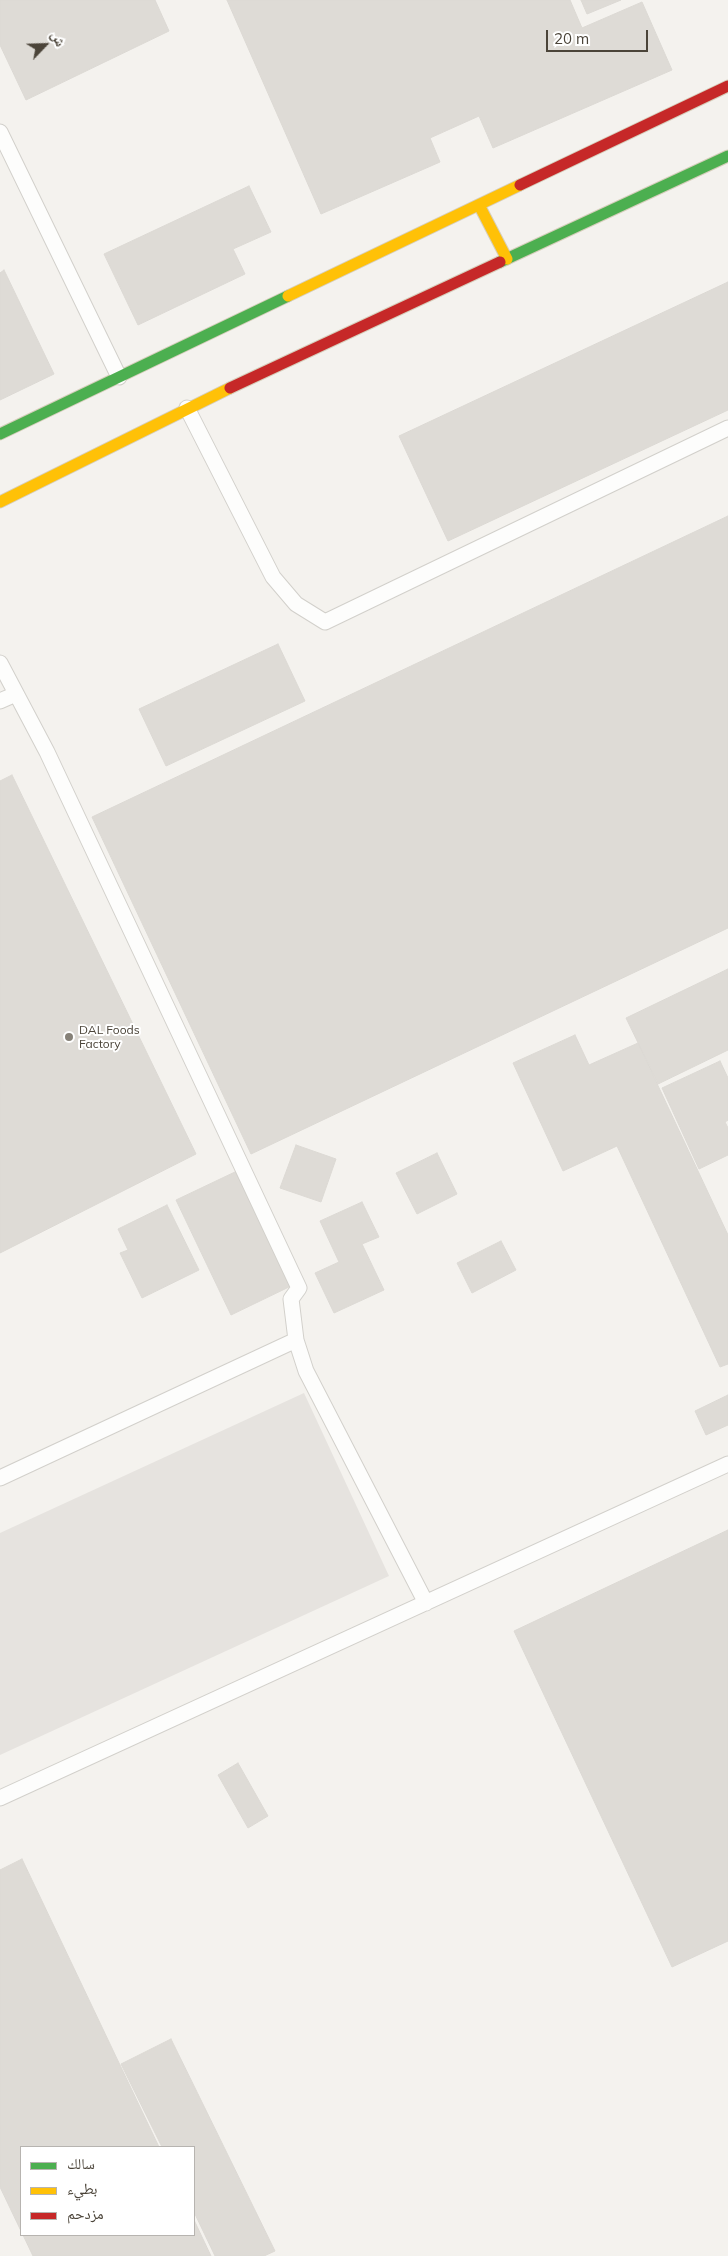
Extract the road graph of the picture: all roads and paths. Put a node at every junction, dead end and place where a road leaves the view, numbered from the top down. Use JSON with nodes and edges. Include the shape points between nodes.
{"nodes":[{"id":1,"x":728,"y":86,"type":"edge"},
{"id":2,"x":0,"y":132,"type":"edge"},
{"id":3,"x":728,"y":156,"type":"edge"},
{"id":4,"x":479,"y":205,"type":"junction"},
{"id":5,"x":507,"y":259,"type":"junction"},
{"id":6,"x":119,"y":377,"type":"junction"},
{"id":7,"x":187,"y":408,"type":"junction"},
{"id":8,"x":728,"y":428,"type":"edge"},
{"id":9,"x":0,"y":434,"type":"edge"},
{"id":10,"x":0,"y":502,"type":"edge"},
{"id":11,"x":0,"y":663,"type":"edge"},
{"id":12,"x":16,"y":694,"type":"junction"},
{"id":13,"x":0,"y":701,"type":"edge"},
{"id":14,"x":296,"y":1340,"type":"junction"},
{"id":15,"x":728,"y":1464,"type":"edge"},
{"id":16,"x":0,"y":1478,"type":"edge"},
{"id":17,"x":426,"y":1603,"type":"junction"},
{"id":18,"x":0,"y":1798,"type":"edge"}],
"edges":[{"from":1,"to":4,"type":"main road"},
{"from":2,"to":6,"type":"lane"},
{"from":3,"to":5,"type":"main road"},
{"from":4,"to":5,"type":"main road"},
{"from":4,"to":6,"type":"main road"},
{"from":5,"to":7,"type":"main road"},
{"from":6,"to":9,"type":"main road"},
{"from":7,"to":8,"type":"lane","via":[[272,577],[296,604],[325,622]]},
{"from":7,"to":10,"type":"main road"},
{"from":11,"to":12,"type":"lane"},
{"from":12,"to":13,"type":"lane"},
{"from":12,"to":14,"type":"lane","via":[[47,752],[299,1288],[291,1298]]},
{"from":14,"to":16,"type":"lane"},
{"from":14,"to":17,"type":"lane","via":[[306,1371]]},
{"from":15,"to":17,"type":"lane"},
{"from":17,"to":18,"type":"lane"}]}
